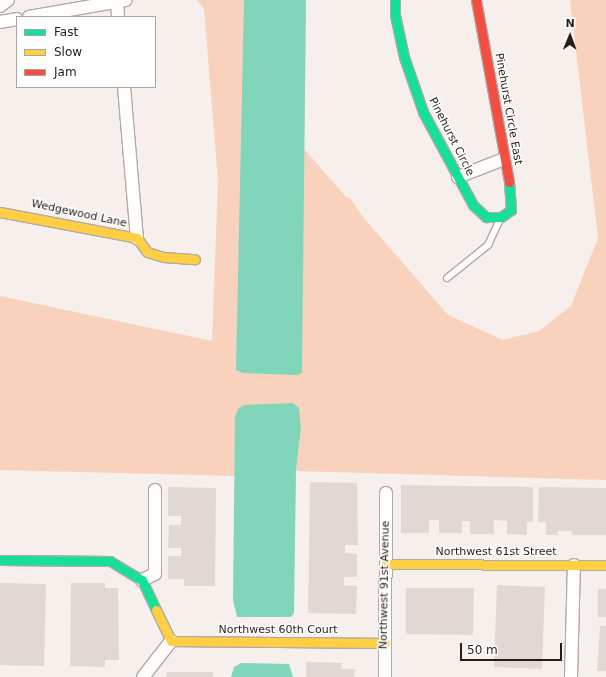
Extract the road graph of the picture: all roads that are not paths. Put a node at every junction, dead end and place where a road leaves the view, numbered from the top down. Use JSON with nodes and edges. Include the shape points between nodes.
{"nodes":[{"id":1,"x":8,"y":0,"type":"edge"},
{"id":2,"x":395,"y":0,"type":"edge"},
{"id":3,"x":476,"y":0,"type":"edge"},
{"id":4,"x":121,"y":1,"type":"edge"},
{"id":5,"x":89,"y":3,"type":"edge"},
{"id":6,"x":0,"y":6,"type":"edge"},
{"id":7,"x":33,"y":16,"type":"edge"},
{"id":8,"x":118,"y":16,"type":"edge"},
{"id":9,"x":16,"y":19,"type":"edge"},
{"id":10,"x":0,"y":22,"type":"edge"},
{"id":11,"x":124,"y":88,"type":"edge"},
{"id":12,"x":504,"y":159,"type":"junction"},
{"id":13,"x":458,"y":177,"type":"junction"},
{"id":14,"x":0,"y":212,"type":"edge"},
{"id":15,"x":501,"y":217,"type":"junction"},
{"id":16,"x":137,"y":238,"type":"junction"},
{"id":17,"x":195,"y":259,"type":"dead end"},
{"id":18,"x":447,"y":278,"type":"dead end"},
{"id":19,"x":155,"y":490,"type":"dead end"},
{"id":20,"x":386,"y":493,"type":"dead end"},
{"id":21,"x":0,"y":560,"type":"edge"},
{"id":22,"x":386,"y":564,"type":"junction"},
{"id":23,"x":574,"y":565,"type":"junction"},
{"id":24,"x":606,"y":565,"type":"edge"},
{"id":25,"x":142,"y":580,"type":"junction"},
{"id":26,"x":171,"y":641,"type":"junction"},
{"id":27,"x":384,"y":643,"type":"junction"},
{"id":28,"x":147,"y":675,"type":"edge"},
{"id":29,"x":385,"y":677,"type":"edge"},
{"id":30,"x":571,"y":677,"type":"edge"}],
"edges":[{"from":1,"to":6,"type":"street"},
{"from":2,"to":13,"type":"street","name":"Pinehurst Circle","via":[[404,57],[424,112]]},
{"from":3,"to":12,"type":"street","name":"Pinehurst Circle East"},
{"from":4,"to":5,"type":"street"},
{"from":4,"to":8,"type":"street"},
{"from":5,"to":7,"type":"street"},
{"from":9,"to":10,"type":"street"},
{"from":11,"to":16,"type":"street"},
{"from":12,"to":13,"type":"street"},
{"from":12,"to":15,"type":"street","name":"Pinehurst Circle East","via":[[511,191],[511,210]]},
{"from":13,"to":15,"type":"street","name":"Pinehurst Circle","via":[[474,205],[486,217]]},
{"from":14,"to":16,"type":"street","name":"Wedgewood Lane"},
{"from":15,"to":18,"type":"lane","via":[[488,245]]},
{"from":16,"to":17,"type":"street","name":"Wedgewood Lane","via":[[147,252],[163,257]]},
{"from":19,"to":25,"type":"street","via":[[156,574]]},
{"from":20,"to":22,"type":"street","name":"Northwest 91st Avenue"},
{"from":21,"to":25,"type":"street","via":[[110,561]]},
{"from":22,"to":23,"type":"street","name":"Northwest 61st Street"},
{"from":22,"to":27,"type":"street","name":"Northwest 91st Avenue"},
{"from":23,"to":24,"type":"street","name":"Northwest 61st Street"},
{"from":23,"to":30,"type":"street"},
{"from":25,"to":26,"type":"street"},
{"from":26,"to":27,"type":"street","name":"Northwest 60th Court"},
{"from":26,"to":28,"type":"street"},
{"from":27,"to":29,"type":"street","name":"Northwest 91st Avenue"}]}
